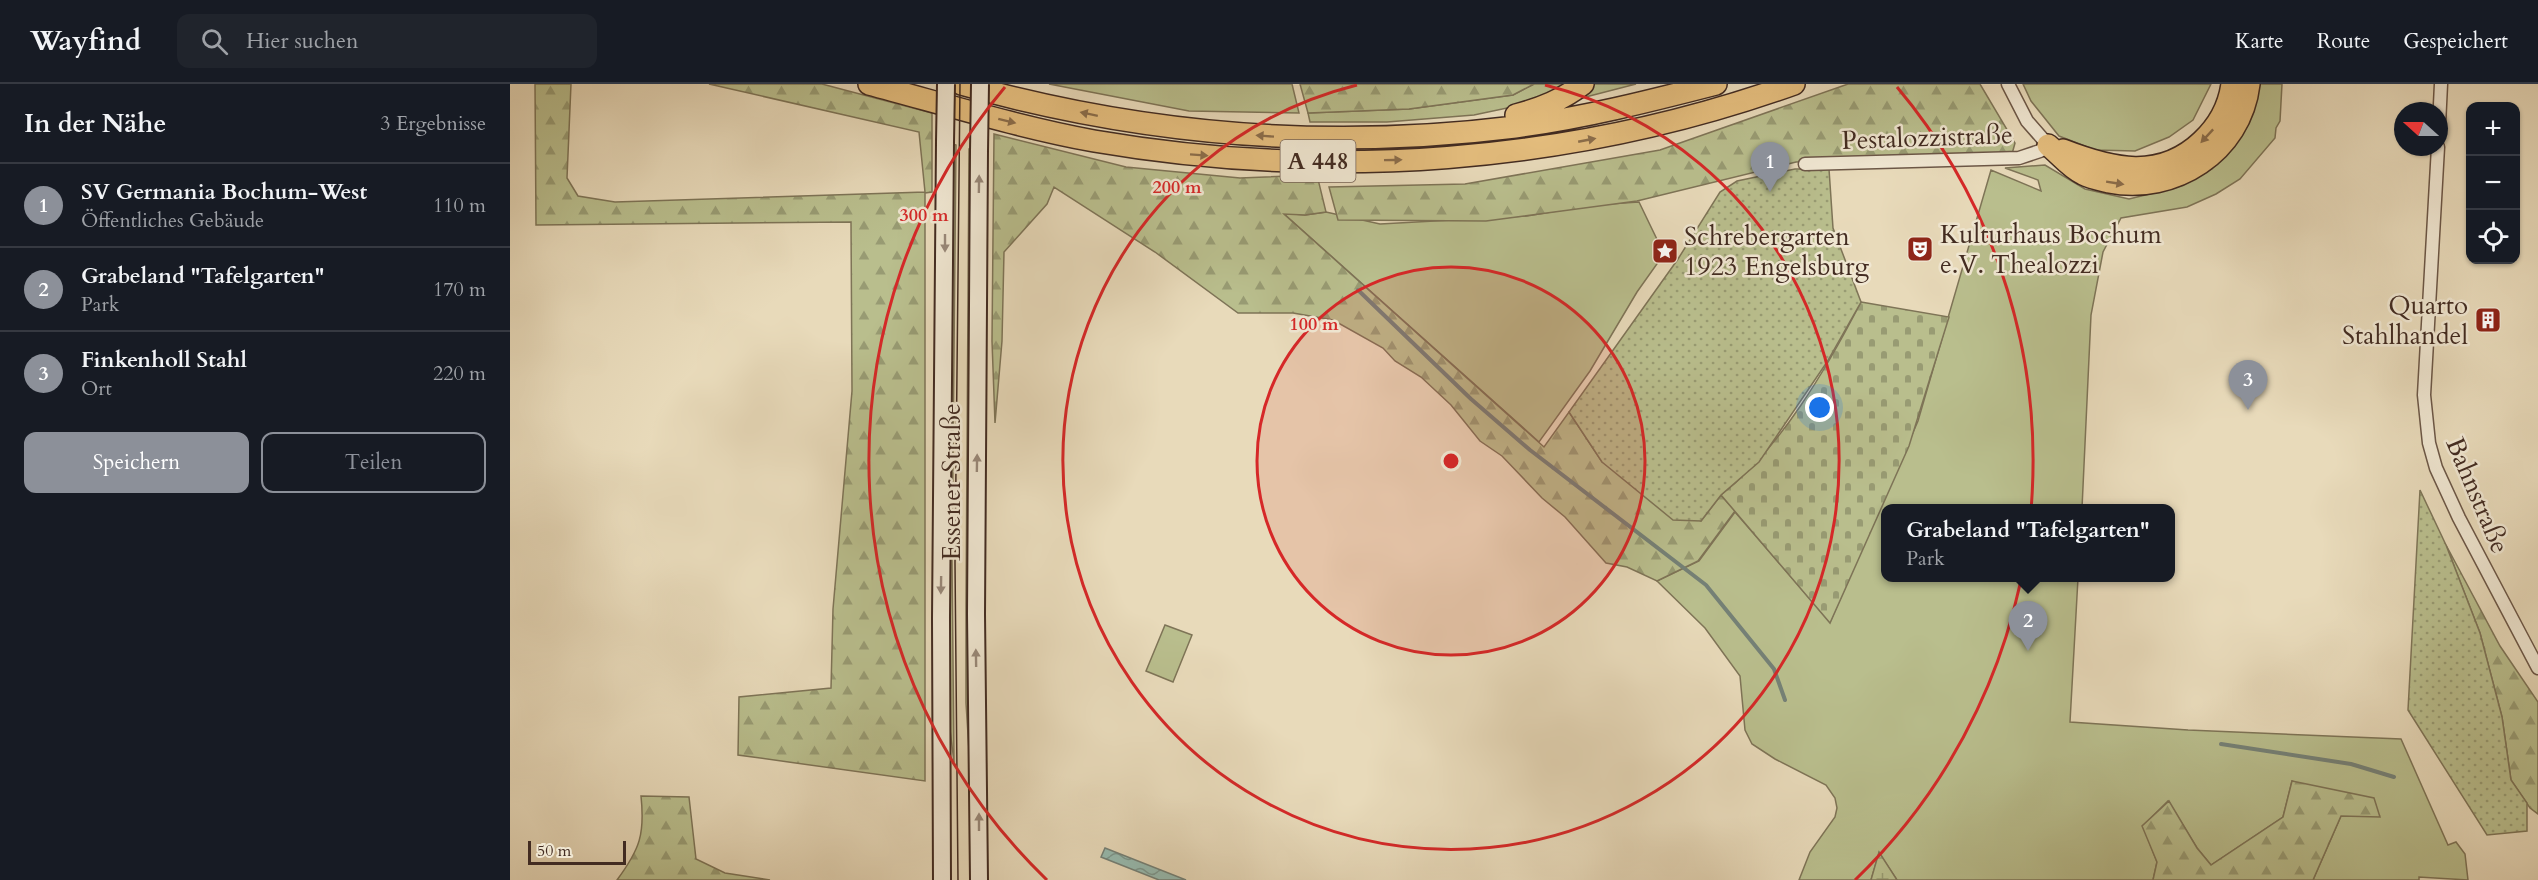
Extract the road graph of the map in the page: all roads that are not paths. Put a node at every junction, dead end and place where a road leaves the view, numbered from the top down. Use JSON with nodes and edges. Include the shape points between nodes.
{"nodes":[{"id":1,"x":869,"y":84,"type":"edge"},
{"id":2,"x":946,"y":84,"type":"edge"},
{"id":3,"x":961,"y":84,"type":"edge"},
{"id":4,"x":980,"y":84,"type":"edge"},
{"id":5,"x":1583,"y":84,"type":"edge"},
{"id":6,"x":1716,"y":84,"type":"edge"},
{"id":7,"x":1794,"y":84,"type":"edge"},
{"id":8,"x":2008,"y":84,"type":"edge"},
{"id":9,"x":2232,"y":84,"type":"edge"},
{"id":10,"x":2250,"y":84,"type":"edge"},
{"id":11,"x":2441,"y":84,"type":"edge"},
{"id":12,"x":2440,"y":102,"type":"edge"},
{"id":13,"x":1387,"y":137,"type":"junction"},
{"id":14,"x":2048,"y":145,"type":"junction"},
{"id":15,"x":2437,"y":156,"type":"edge"},
{"id":16,"x":1805,"y":164,"type":"dead end"},
{"id":17,"x":2538,"y":668,"type":"edge"},
{"id":18,"x":942,"y":880,"type":"edge"},
{"id":19,"x":979,"y":880,"type":"edge"}],
"edges":[{"from":1,"to":7,"type":"highway","number":"A 448","one_way":true,"via":[[1010,123],[1093,140],[1188,154],[1348,161],[1450,159],[1582,142],[1705,112]]},
{"from":2,"to":18,"type":"main road","name":"Essener Straße","one_way":true,"bridge":true},
{"from":13,"to":3,"type":"highway","number":"A 448","one_way":true,"via":[[1274,136],[1191,130],[1107,118]]},
{"from":19,"to":4,"type":"main road","name":"Essener Straße","one_way":true,"bridge":true,"via":[[976,602]]},
{"from":5,"to":13,"type":"highway","via":[[1541,108],[1508,117],[1402,124]]},
{"from":6,"to":13,"type":"highway","number":"A 448","via":[[1620,108],[1516,127]]},
{"from":8,"to":14,"type":"street","via":[[2026,121]]},
{"from":9,"to":14,"type":"highway","one_way":true,"via":[[2223,115],[2211,133],[2188,152],[2166,163],[2145,168],[2105,165]]},
{"from":14,"to":10,"type":"highway","one_way":true,"via":[[2082,174],[2119,184],[2158,183],[2192,170],[2218,150],[2241,116]]},
{"from":11,"to":12,"type":"street"},
{"from":14,"to":16,"type":"street","name":"Pestalozzistraße","via":[[2019,158]]},
{"from":15,"to":17,"type":"street","name":"Bahnstraße","via":[[2424,395],[2429,443],[2459,518]]}]}
